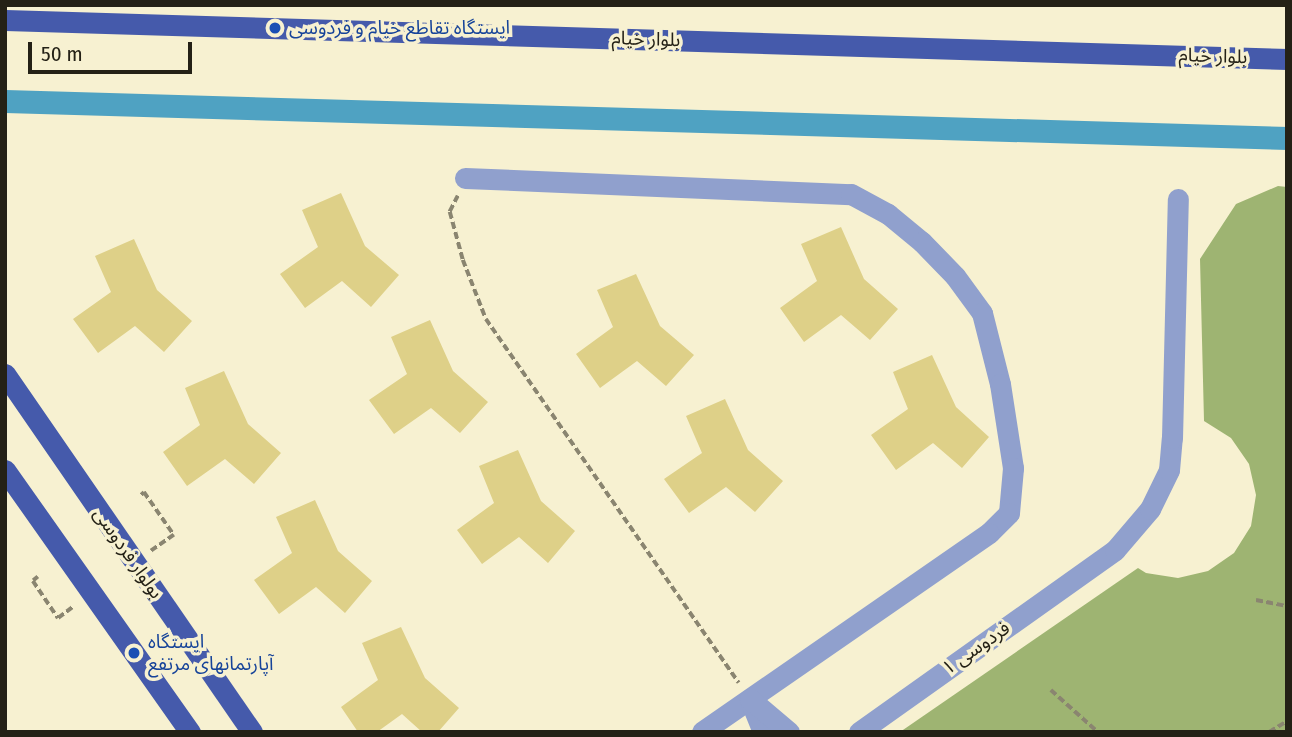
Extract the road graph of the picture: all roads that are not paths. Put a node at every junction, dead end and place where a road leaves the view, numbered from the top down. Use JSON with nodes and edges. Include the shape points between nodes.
{"nodes":[{"id":1,"x":5,"y":20,"type":"edge"},
{"id":2,"x":1287,"y":59,"type":"edge"},
{"id":3,"x":465,"y":178,"type":"road end"},
{"id":4,"x":1178,"y":199,"type":"dead end"},
{"id":5,"x":5,"y":374,"type":"edge"},
{"id":6,"x":5,"y":470,"type":"edge"},
{"id":7,"x":750,"y":699,"type":"junction"},
{"id":8,"x":190,"y":732,"type":"edge"},
{"id":9,"x":252,"y":732,"type":"edge"},
{"id":10,"x":702,"y":732,"type":"edge"},
{"id":11,"x":763,"y":732,"type":"edge"},
{"id":12,"x":789,"y":732,"type":"edge"},
{"id":13,"x":859,"y":732,"type":"edge"}],
"edges":[{"from":1,"to":2,"type":"main road","name":"بلوار خیام"},
{"from":3,"to":7,"type":"street","via":[[851,194],[888,214],[922,242],[982,313],[1000,384],[1013,468],[1009,513],[989,533]]},
{"from":4,"to":13,"type":"street","name":"فردوسی ۱","via":[[1169,470],[1161,491],[1115,550]]},
{"from":5,"to":9,"type":"main road","name":"بولوار فردوسی"},
{"from":6,"to":8,"type":"main road"},
{"from":7,"to":10,"type":"street"},
{"from":7,"to":11,"type":"street"},
{"from":7,"to":12,"type":"street"}]}
